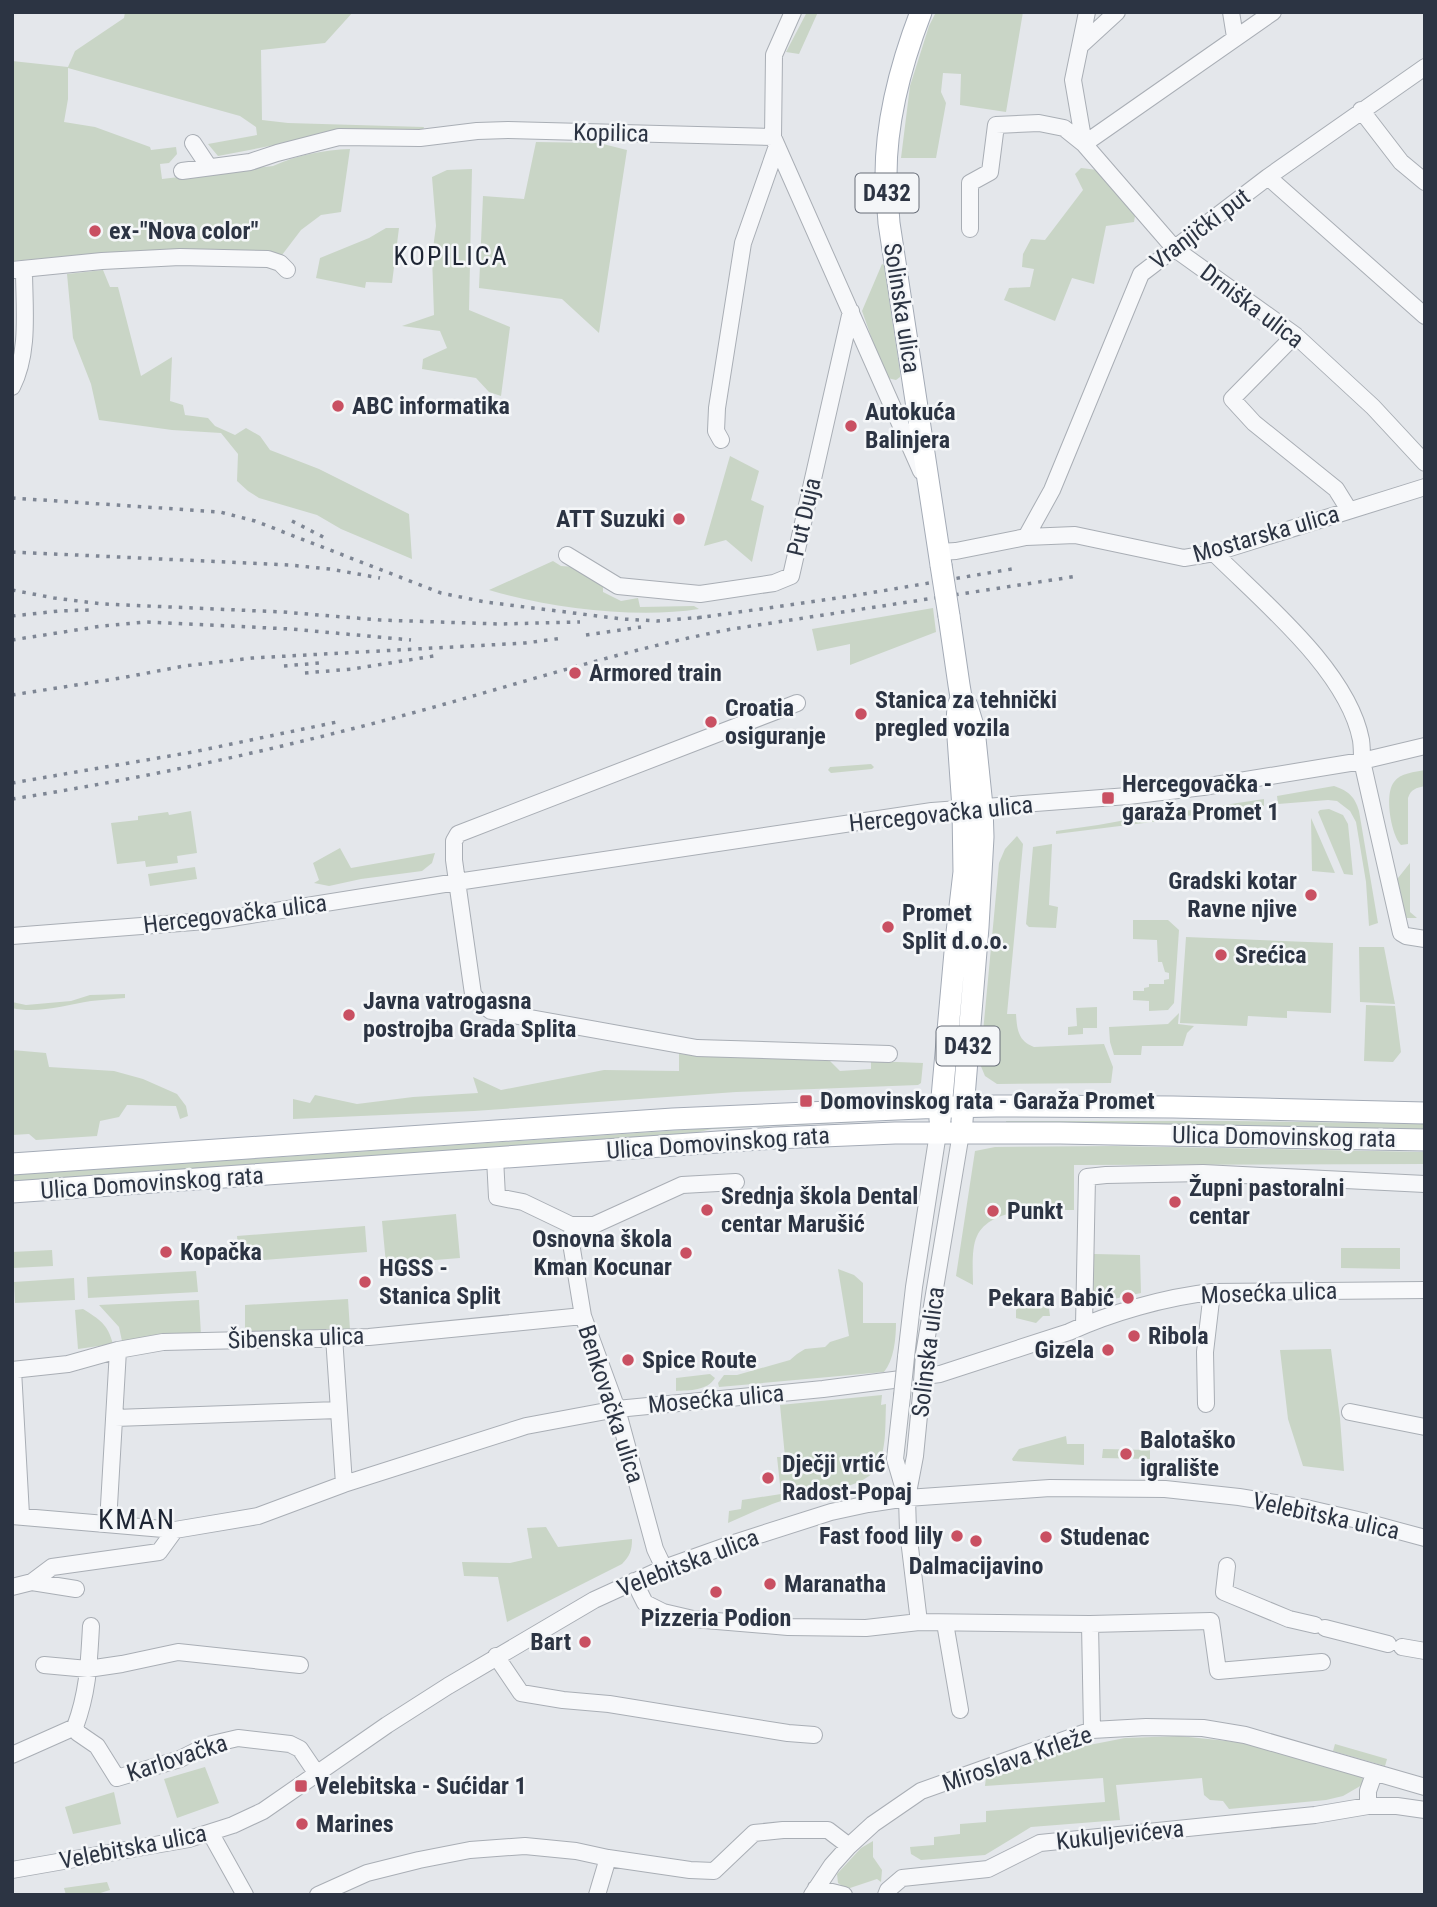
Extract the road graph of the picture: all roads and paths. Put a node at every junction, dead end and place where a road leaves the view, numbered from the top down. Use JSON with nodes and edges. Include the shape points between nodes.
{"nodes":[{"id":1,"x":793,"y":12,"type":"edge"},
{"id":2,"x":921,"y":12,"type":"edge"},
{"id":3,"x":1087,"y":12,"type":"edge"},
{"id":4,"x":1117,"y":12,"type":"edge"},
{"id":5,"x":1231,"y":12,"type":"edge"},
{"id":6,"x":1273,"y":12,"type":"edge"},
{"id":7,"x":1235,"y":37,"type":"junction"},
{"id":8,"x":1081,"y":45,"type":"junction"},
{"id":9,"x":1425,"y":67,"type":"edge"},
{"id":10,"x":1361,"y":110,"type":"junction"},
{"id":11,"x":775,"y":141,"type":"junction"},
{"id":12,"x":193,"y":143,"type":"dead end"},
{"id":13,"x":1084,"y":144,"type":"junction"},
{"id":14,"x":209,"y":167,"type":"junction"},
{"id":15,"x":182,"y":171,"type":"dead end"},
{"id":16,"x":1268,"y":177,"type":"junction"},
{"id":17,"x":1425,"y":182,"type":"edge"},
{"id":18,"x":970,"y":229,"type":"dead end"},
{"id":19,"x":1175,"y":249,"type":"junction"},
{"id":20,"x":18,"y":270,"type":"edge"},
{"id":21,"x":287,"y":270,"type":"dead end"},
{"id":22,"x":851,"y":311,"type":"junction"},
{"id":23,"x":1425,"y":316,"type":"edge"},
{"id":24,"x":1295,"y":335,"type":"junction"},
{"id":25,"x":913,"y":376,"type":"junction"},
{"id":26,"x":884,"y":384,"type":"junction"},
{"id":27,"x":12,"y":387,"type":"edge"},
{"id":28,"x":721,"y":440,"type":"dead end"},
{"id":29,"x":1425,"y":463,"type":"edge"},
{"id":30,"x":1425,"y":487,"type":"edge"},
{"id":31,"x":930,"y":493,"type":"junction"},
{"id":32,"x":1349,"y":510,"type":"junction"},
{"id":33,"x":1026,"y":537,"type":"junction"},
{"id":34,"x":1214,"y":553,"type":"junction"},
{"id":35,"x":567,"y":555,"type":"dead end"},
{"id":36,"x":940,"y":559,"type":"junction"},
{"id":37,"x":797,"y":704,"type":"dead end"},
{"id":38,"x":1425,"y":746,"type":"edge"},
{"id":39,"x":1362,"y":761,"type":"junction"},
{"id":40,"x":973,"y":807,"type":"junction"},
{"id":41,"x":457,"y":882,"type":"junction"},
{"id":42,"x":12,"y":936,"type":"edge"},
{"id":43,"x":1425,"y":939,"type":"edge"},
{"id":44,"x":889,"y":1054,"type":"dead end"},
{"id":45,"x":953,"y":1107,"type":"junction"},
{"id":46,"x":1425,"y":1113,"type":"edge"},
{"id":47,"x":938,"y":1133,"type":"junction"},
{"id":48,"x":961,"y":1133,"type":"junction"},
{"id":49,"x":1425,"y":1140,"type":"edge"},
{"id":50,"x":495,"y":1158,"type":"junction"},
{"id":51,"x":12,"y":1164,"type":"edge"},
{"id":52,"x":736,"y":1182,"type":"dead end"},
{"id":53,"x":1425,"y":1184,"type":"edge"},
{"id":54,"x":12,"y":1192,"type":"edge"},
{"id":55,"x":570,"y":1237,"type":"dead end"},
{"id":56,"x":1425,"y":1290,"type":"edge"},
{"id":57,"x":1212,"y":1292,"type":"junction"},
{"id":58,"x":583,"y":1316,"type":"junction"},
{"id":59,"x":1084,"y":1325,"type":"junction"},
{"id":60,"x":334,"y":1338,"type":"junction"},
{"id":61,"x":118,"y":1350,"type":"junction"},
{"id":62,"x":13,"y":1370,"type":"edge"},
{"id":63,"x":1206,"y":1404,"type":"dead end"},
{"id":64,"x":617,"y":1409,"type":"junction"},
{"id":65,"x":338,"y":1410,"type":"junction"},
{"id":66,"x":1350,"y":1412,"type":"dead end"},
{"id":67,"x":115,"y":1418,"type":"junction"},
{"id":68,"x":1425,"y":1427,"type":"edge"},
{"id":69,"x":344,"y":1483,"type":"junction"},
{"id":70,"x":906,"y":1498,"type":"junction"},
{"id":71,"x":17,"y":1516,"type":"edge"},
{"id":72,"x":108,"y":1523,"type":"junction"},
{"id":73,"x":175,"y":1530,"type":"junction"},
{"id":74,"x":1425,"y":1538,"type":"edge"},
{"id":75,"x":1227,"y":1566,"type":"dead end"},
{"id":76,"x":664,"y":1568,"type":"junction"},
{"id":77,"x":634,"y":1581,"type":"junction"},
{"id":78,"x":32,"y":1582,"type":"junction"},
{"id":79,"x":12,"y":1587,"type":"edge"},
{"id":80,"x":76,"y":1589,"type":"dead end"},
{"id":81,"x":919,"y":1622,"type":"junction"},
{"id":82,"x":944,"y":1623,"type":"junction"},
{"id":83,"x":1090,"y":1624,"type":"junction"},
{"id":84,"x":91,"y":1626,"type":"dead end"},
{"id":85,"x":1425,"y":1651,"type":"edge"},
{"id":86,"x":496,"y":1656,"type":"junction"},
{"id":87,"x":1322,"y":1662,"type":"dead end"},
{"id":88,"x":44,"y":1665,"type":"dead end"},
{"id":89,"x":300,"y":1665,"type":"dead end"},
{"id":90,"x":89,"y":1669,"type":"junction"},
{"id":91,"x":960,"y":1710,"type":"dead end"},
{"id":92,"x":75,"y":1727,"type":"junction"},
{"id":93,"x":1092,"y":1730,"type":"junction"},
{"id":94,"x":814,"y":1735,"type":"dead end"},
{"id":95,"x":12,"y":1755,"type":"edge"},
{"id":96,"x":317,"y":1774,"type":"junction"},
{"id":97,"x":1374,"y":1774,"type":"junction"},
{"id":98,"x":1425,"y":1787,"type":"edge"},
{"id":99,"x":1368,"y":1806,"type":"junction"},
{"id":100,"x":1424,"y":1810,"type":"edge"},
{"id":101,"x":211,"y":1834,"type":"junction"},
{"id":102,"x":849,"y":1846,"type":"junction"},
{"id":103,"x":608,"y":1858,"type":"junction"},
{"id":104,"x":12,"y":1870,"type":"edge"},
{"id":105,"x":814,"y":1891,"type":"edge"},
{"id":106,"x":323,"y":1894,"type":"edge"},
{"id":107,"x":245,"y":1895,"type":"edge"},
{"id":108,"x":597,"y":1895,"type":"edge"},
{"id":109,"x":844,"y":1895,"type":"edge"},
{"id":110,"x":886,"y":1895,"type":"edge"}],
"edges":[{"from":1,"to":11,"type":"street","via":[[774,55]]},
{"from":2,"to":25,"type":"main road","name":"Solinska ulica","number":"D432","via":[[898,85],[886,174],[888,223]]},
{"from":3,"to":8,"type":"street"},
{"from":4,"to":8,"type":"street"},
{"from":5,"to":7,"type":"street"},
{"from":6,"to":7,"type":"street"},
{"from":7,"to":13,"type":"street"},
{"from":8,"to":13,"type":"street","via":[[1073,80]]},
{"from":9,"to":10,"type":"street","name":"Vranjički put"},
{"from":10,"to":16,"type":"street","name":"Vranjički put"},
{"from":10,"to":17,"type":"street","via":[[1401,162]]},
{"from":11,"to":14,"type":"street","name":"Kopilica","via":[[508,130],[421,138],[339,137],[250,162]]},
{"from":11,"to":22,"type":"street"},
{"from":11,"to":28,"type":"street","via":[[743,243],[717,408],[716,430]]},
{"from":12,"to":14,"type":"street"},
{"from":13,"to":18,"type":"street","via":[[1064,128],[1039,123],[996,125],[990,172],[970,183]]},
{"from":13,"to":19,"type":"street","name":"Drniška ulica"},
{"from":14,"to":15,"type":"street","name":"Kopilica"},
{"from":16,"to":19,"type":"street","name":"Vranjički put"},
{"from":16,"to":23,"type":"street"},
{"from":19,"to":24,"type":"street","name":"Drniška ulica"},
{"from":19,"to":33,"type":"street","name":"Vranjički put","via":[[1141,274],[1052,490]]},
{"from":20,"to":21,"type":"street","via":[[180,257],[268,259]]},
{"from":20,"to":27,"type":"street","via":[[24,333]]},
{"from":22,"to":26,"type":"street"},
{"from":22,"to":35,"type":"street","name":"Put Duja","via":[[790,576],[774,583],[700,594],[618,586]]},
{"from":24,"to":29,"type":"street","name":"Drniška ulica"},
{"from":24,"to":32,"type":"street","via":[[1233,399],[1254,424],[1336,489]]},
{"from":25,"to":26,"type":"street","via":[[906,388]]},
{"from":25,"to":31,"type":"main road","name":"Solinska ulica","number":"D432"},
{"from":26,"to":31,"type":"street"},
{"from":30,"to":32,"type":"street","name":"Mostarska ulica"},
{"from":31,"to":36,"type":"main road","name":"Solinska ulica","number":"D432"},
{"from":32,"to":34,"type":"street","name":"Mostarska ulica"},
{"from":33,"to":34,"type":"street","name":"Mostarska ulica","via":[[1075,535],[1184,558]]},
{"from":33,"to":36,"type":"street","name":"Mostarska ulica","via":[[956,551]]},
{"from":34,"to":39,"type":"street","via":[[1317,656],[1349,705],[1361,740]]},
{"from":36,"to":40,"type":"main road","name":"Solinska ulica","number":"D432","bridge":true,"via":[[961,697],[974,729]]},
{"from":37,"to":41,"type":"street","via":[[458,834],[454,841]]},
{"from":38,"to":39,"type":"street","name":"Hercegovačka ulica"},
{"from":39,"to":40,"type":"street","name":"Hercegovačka ulica","via":[[1128,796]]},
{"from":39,"to":43,"type":"street","via":[[1401,933]]},
{"from":40,"to":41,"type":"street","name":"Hercegovačka ulica"},
{"from":40,"to":45,"type":"main road","name":"Solinska ulica","number":"D432","via":[[956,941]]},
{"from":41,"to":42,"type":"street","name":"Hercegovačka ulica","via":[[219,920]]},
{"from":41,"to":44,"type":"street","via":[[473,994],[486,1009],[697,1048]]},
{"from":45,"to":46,"type":"main road","name":"Ulica Domovinskog rata"},
{"from":45,"to":47,"type":"main road","name":"Solinska ulica","number":"D432"},
{"from":45,"to":48,"type":"main road","name":"Solinska ulica","number":"D432"},
{"from":45,"to":51,"type":"main road","name":"Ulica Domovinskog rata","via":[[673,1119]]},
{"from":47,"to":48,"type":"main road","name":"Ulica Domovinskog rata"},
{"from":47,"to":50,"type":"main road","name":"Ulica Domovinskog rata","via":[[775,1138]]},
{"from":47,"to":70,"type":"street","name":"Solinska ulica","bridge":true,"via":[[914,1287],[895,1459]]},
{"from":48,"to":49,"type":"main road","name":"Ulica Domovinskog rata"},
{"from":48,"to":70,"type":"street","name":"Solinska ulica","bridge":true,"via":[[924,1354],[915,1456]]},
{"from":50,"to":52,"type":"street","via":[[497,1198],[523,1202],[571,1225],[594,1225],[682,1185]]},
{"from":50,"to":54,"type":"main road","name":"Ulica Domovinskog rata"},
{"from":53,"to":59,"type":"street","via":[[1203,1173],[1087,1177]]},
{"from":55,"to":58,"type":"street","name":"Benkovačka ulica"},
{"from":56,"to":57,"type":"street","name":"Mosećka ulica"},
{"from":57,"to":59,"type":"street","name":"Mosećka ulica","via":[[1151,1304]]},
{"from":57,"to":63,"type":"street","via":[[1205,1352]]},
{"from":58,"to":60,"type":"street","name":"Šibenska ulica"},
{"from":58,"to":64,"type":"street","name":"Benkovačka ulica"},
{"from":59,"to":64,"type":"street","name":"Mosećka ulica","via":[[940,1374]]},
{"from":60,"to":61,"type":"street","name":"Šibenska ulica","via":[[163,1342]]},
{"from":60,"to":65,"type":"street"},
{"from":61,"to":62,"type":"street","name":"Šibenska ulica","via":[[68,1364]]},
{"from":61,"to":67,"type":"street"},
{"from":62,"to":71,"type":"street"},
{"from":64,"to":69,"type":"street","name":"Mosećka ulica","via":[[526,1426]]},
{"from":64,"to":76,"type":"street","name":"Benkovačka ulica","via":[[648,1527]]},
{"from":65,"to":67,"type":"street"},
{"from":65,"to":69,"type":"street"},
{"from":66,"to":68,"type":"street"},
{"from":67,"to":72,"type":"street"},
{"from":69,"to":73,"type":"street","name":"Mosećka ulica","via":[[258,1516]]},
{"from":70,"to":74,"type":"street","name":"Velebitska ulica","via":[[1050,1488],[1165,1489],[1307,1508]]},
{"from":70,"to":76,"type":"street","name":"Velebitska ulica","via":[[831,1513]]},
{"from":70,"to":81,"type":"street"},
{"from":71,"to":72,"type":"street","name":"Mosećka ulica"},
{"from":72,"to":73,"type":"street","name":"Mosećka ulica"},
{"from":73,"to":78,"type":"street","via":[[159,1552],[52,1567]]},
{"from":75,"to":85,"type":"street","via":[[1224,1592],[1289,1619]]},
{"from":76,"to":77,"type":"street","name":"Velebitska ulica"},
{"from":77,"to":81,"type":"street","via":[[645,1604],[692,1619],[866,1628]]},
{"from":77,"to":86,"type":"street","name":"Velebitska ulica"},
{"from":78,"to":79,"type":"street"},
{"from":78,"to":80,"type":"street"},
{"from":81,"to":82,"type":"street"},
{"from":82,"to":83,"type":"street"},
{"from":82,"to":91,"type":"street"},
{"from":83,"to":87,"type":"street","via":[[1211,1621],[1218,1671]]},
{"from":83,"to":93,"type":"street"},
{"from":84,"to":90,"type":"street"},
{"from":86,"to":94,"type":"street","via":[[521,1693]]},
{"from":86,"to":96,"type":"street","name":"Velebitska ulica"},
{"from":88,"to":90,"type":"street"},
{"from":89,"to":90,"type":"street","via":[[178,1652]]},
{"from":90,"to":92,"type":"street"},
{"from":92,"to":95,"type":"street"},
{"from":92,"to":96,"type":"street","name":"Karlovačka","via":[[97,1746],[117,1779],[238,1738],[290,1744],[300,1749]]},
{"from":93,"to":97,"type":"street","name":"Miroslava Krleže","via":[[1203,1728],[1245,1735]]},
{"from":93,"to":102,"type":"street","name":"Miroslava Krleže","via":[[921,1791]]},
{"from":96,"to":101,"type":"street","name":"Velebitska ulica","via":[[264,1811]]},
{"from":97,"to":98,"type":"street","name":"Miroslava Krleže"},
{"from":97,"to":99,"type":"street"},
{"from":99,"to":100,"type":"street","name":"Kukuljevićeva"},
{"from":99,"to":110,"type":"street","name":"Kukuljevićeva","via":[[1040,1843],[988,1869],[902,1878]]},
{"from":101,"to":104,"type":"street","name":"Velebitska ulica"},
{"from":101,"to":107,"type":"street"},
{"from":102,"to":103,"type":"street","via":[[828,1830],[783,1829],[754,1833],[714,1871]]},
{"from":102,"to":105,"type":"street","name":"Miroslava Krleže"},
{"from":103,"to":106,"type":"street","via":[[525,1846],[470,1850],[367,1873]]},
{"from":103,"to":108,"type":"street"},
{"from":105,"to":109,"type":"street"}]}
